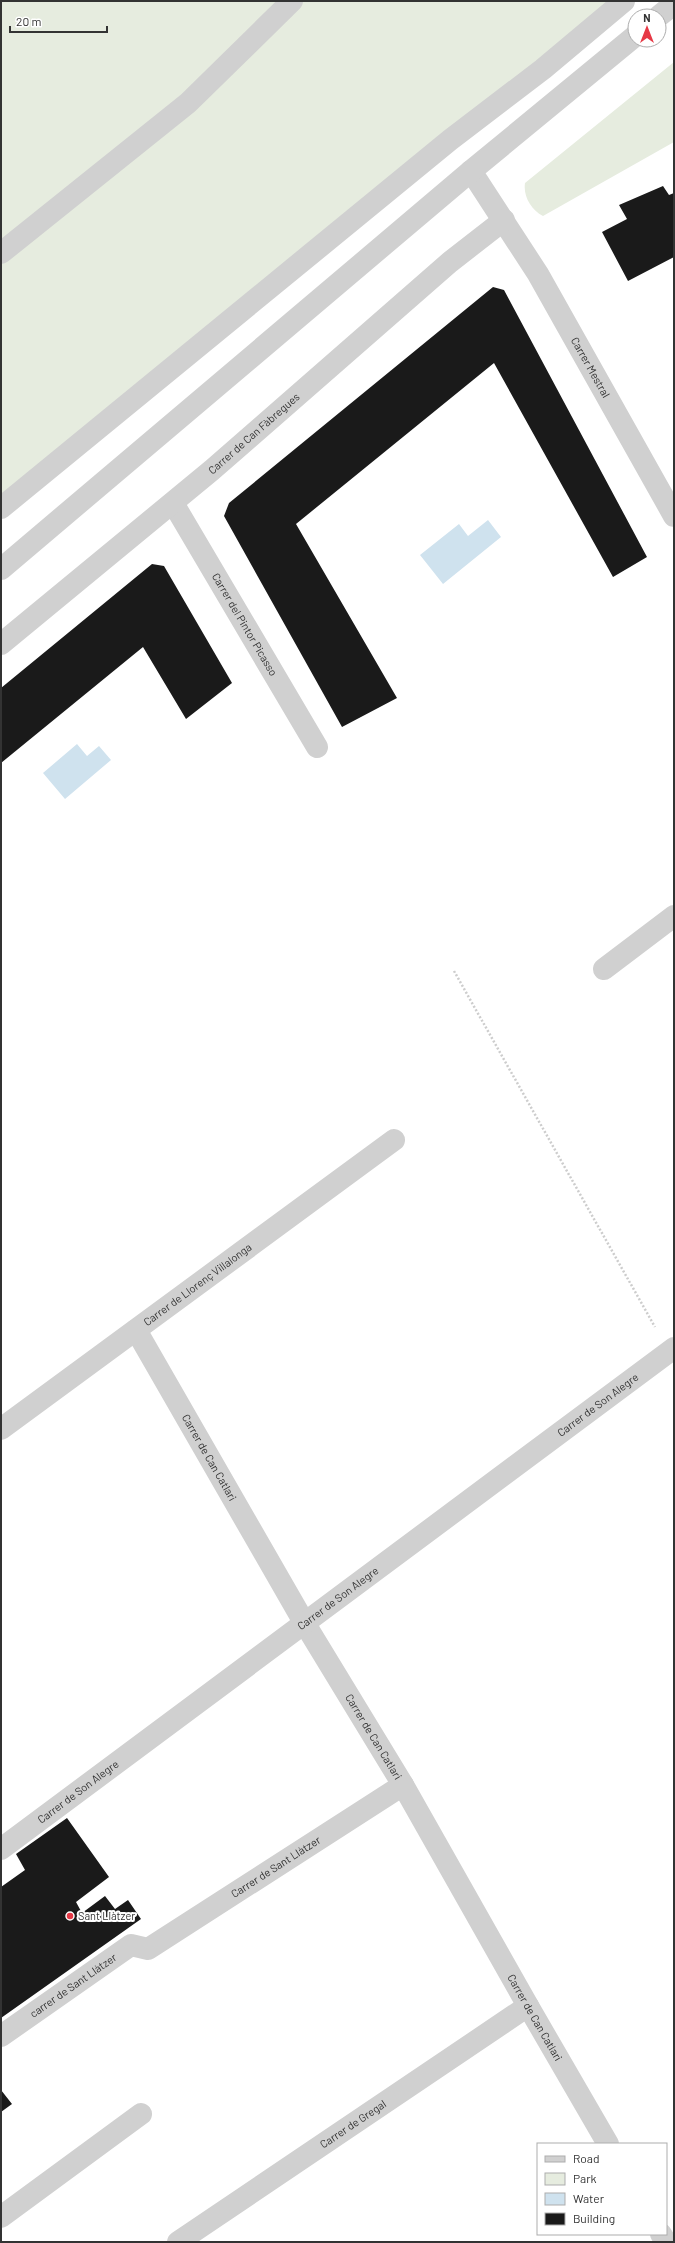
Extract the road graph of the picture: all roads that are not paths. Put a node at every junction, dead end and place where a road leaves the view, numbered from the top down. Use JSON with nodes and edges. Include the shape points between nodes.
{"nodes":[{"id":1,"x":292,"y":1,"type":"edge"},
{"id":2,"x":624,"y":1,"type":"edge"},
{"id":3,"x":627,"y":43,"type":"edge"},
{"id":4,"x":471,"y":171,"type":"junction"},
{"id":5,"x":504,"y":220,"type":"junction"},
{"id":6,"x":1,"y":253,"type":"edge"},
{"id":7,"x":173,"y":503,"type":"junction"},
{"id":8,"x":1,"y":508,"type":"edge"},
{"id":9,"x":674,"y":516,"type":"edge"},
{"id":10,"x":1,"y":568,"type":"edge"},
{"id":11,"x":1,"y":644,"type":"edge"},
{"id":12,"x":317,"y":747,"type":"dead end"},
{"id":13,"x":674,"y":916,"type":"edge"},
{"id":14,"x":604,"y":969,"type":"dead end"},
{"id":15,"x":394,"y":1140,"type":"dead end"},
{"id":16,"x":136,"y":1330,"type":"junction"},
{"id":17,"x":672,"y":1354,"type":"edge"},
{"id":18,"x":1,"y":1429,"type":"edge"},
{"id":19,"x":305,"y":1624,"type":"junction"},
{"id":20,"x":404,"y":1785,"type":"junction"},
{"id":21,"x":1,"y":1848,"type":"edge"},
{"id":22,"x":148,"y":1949,"type":"joint"},
{"id":23,"x":528,"y":2006,"type":"junction"},
{"id":24,"x":1,"y":2036,"type":"edge"},
{"id":25,"x":141,"y":2114,"type":"dead end"},
{"id":26,"x":607,"y":2143,"type":"edge"},
{"id":27,"x":1,"y":2217,"type":"edge"},
{"id":28,"x":178,"y":2242,"type":"edge"}],
"edges":[{"from":1,"to":6,"type":"street","via":[[188,103]]},
{"from":2,"to":8,"type":"street","via":[[544,69],[450,140]]},
{"from":3,"to":4,"type":"street"},
{"from":4,"to":5,"type":"street","name":"Carrer Mestral"},
{"from":4,"to":10,"type":"street"},
{"from":5,"to":7,"type":"street","name":"Carrer de Can Fàbregues","via":[[450,262]]},
{"from":5,"to":9,"type":"street","name":"Carrer Mestral","via":[[538,274]]},
{"from":7,"to":11,"type":"street","name":"Carrer de Can Fàbregues"},
{"from":7,"to":12,"type":"street","name":"Carrer del Pintor Picasso"},
{"from":13,"to":14,"type":"street"},
{"from":15,"to":16,"type":"street","name":"Carrer de Llorenç Villalonga"},
{"from":16,"to":18,"type":"street","name":"Carrer de Llorenç Villalonga"},
{"from":16,"to":19,"type":"street","name":"Carrer de Can Catlari"},
{"from":17,"to":19,"type":"street","name":"Carrer de Son Alegre"},
{"from":19,"to":20,"type":"street","name":"Carrer de Can Catlari"},
{"from":19,"to":21,"type":"street","name":"Carrer de Son Alegre"},
{"from":20,"to":22,"type":"street","name":"Carrer de Sant Llàtzer"},
{"from":20,"to":23,"type":"street","name":"Carrer de Can Catlari"},
{"from":22,"to":24,"type":"street","name":"carrer de Sant Llàtzer","via":[[131,1945]]},
{"from":23,"to":26,"type":"street","name":"Carrer de Can Catlari"},
{"from":23,"to":28,"type":"street","name":"Carrer de Gregal"},
{"from":25,"to":27,"type":"street"}]}
